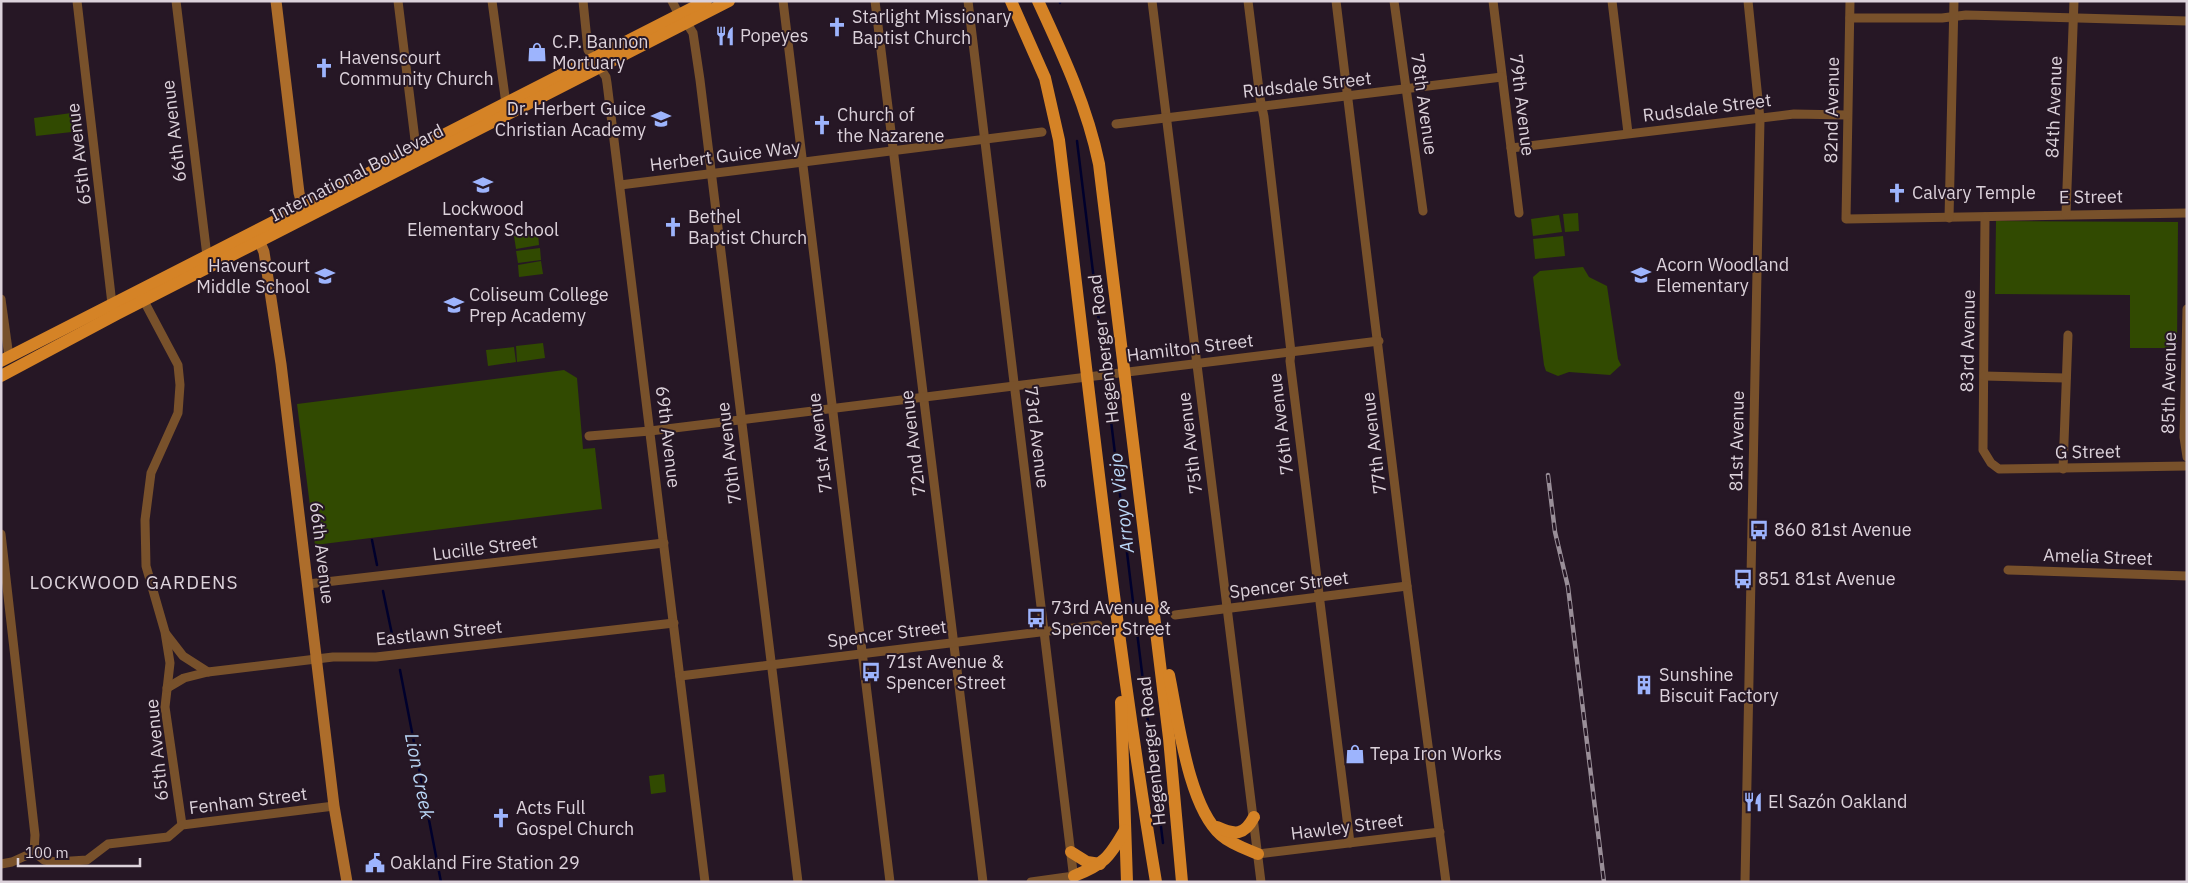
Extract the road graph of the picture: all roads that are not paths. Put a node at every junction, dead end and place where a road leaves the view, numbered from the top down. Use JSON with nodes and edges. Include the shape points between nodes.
{"nodes":[{"id":1,"x":77,"y":1,"type":"edge"},
{"id":2,"x":176,"y":1,"type":"edge"},
{"id":3,"x":276,"y":1,"type":"edge"},
{"id":4,"x":398,"y":1,"type":"edge"},
{"id":5,"x":492,"y":1,"type":"edge"},
{"id":6,"x":583,"y":1,"type":"edge"},
{"id":7,"x":672,"y":1,"type":"edge"},
{"id":8,"x":706,"y":1,"type":"edge"},
{"id":9,"x":729,"y":1,"type":"edge"},
{"id":10,"x":783,"y":1,"type":"edge"},
{"id":11,"x":875,"y":1,"type":"edge"},
{"id":12,"x":968,"y":1,"type":"edge"},
{"id":13,"x":1011,"y":1,"type":"edge"},
{"id":14,"x":1038,"y":1,"type":"edge"},
{"id":15,"x":1152,"y":1,"type":"edge"},
{"id":16,"x":1248,"y":1,"type":"edge"},
{"id":17,"x":1336,"y":1,"type":"edge"},
{"id":18,"x":1394,"y":1,"type":"edge"},
{"id":19,"x":1493,"y":1,"type":"edge"},
{"id":20,"x":1612,"y":1,"type":"edge"},
{"id":21,"x":1748,"y":1,"type":"edge"},
{"id":22,"x":1850,"y":1,"type":"edge"},
{"id":23,"x":1954,"y":1,"type":"edge"},
{"id":24,"x":2074,"y":1,"type":"edge"},
{"id":25,"x":1954,"y":16,"type":"junction"},
{"id":26,"x":1850,"y":18,"type":"junction"},
{"id":27,"x":2074,"y":18,"type":"junction"},
{"id":28,"x":682,"y":19,"type":"junction"},
{"id":29,"x":2187,"y":21,"type":"edge"},
{"id":30,"x":597,"y":62,"type":"junction"},
{"id":31,"x":1502,"y":77,"type":"junction"},
{"id":32,"x":1405,"y":91,"type":"junction"},
{"id":33,"x":1347,"y":97,"type":"junction"},
{"id":34,"x":506,"y":104,"type":"junction"},
{"id":35,"x":1261,"y":105,"type":"junction"},
{"id":36,"x":1847,"y":115,"type":"junction"},
{"id":37,"x":1168,"y":118,"type":"junction"},
{"id":38,"x":1760,"y":118,"type":"junction"},
{"id":39,"x":1116,"y":124,"type":"dead end"},
{"id":40,"x":1042,"y":132,"type":"dead end"},
{"id":41,"x":1628,"y":134,"type":"junction"},
{"id":42,"x":986,"y":140,"type":"junction"},
{"id":43,"x":416,"y":148,"type":"junction"},
{"id":44,"x":1511,"y":148,"type":"junction"},
{"id":45,"x":894,"y":152,"type":"junction"},
{"id":46,"x":802,"y":163,"type":"junction"},
{"id":47,"x":712,"y":174,"type":"junction"},
{"id":48,"x":620,"y":185,"type":"junction"},
{"id":49,"x":302,"y":207,"type":"junction"},
{"id":50,"x":1423,"y":210,"type":"dead end"},
{"id":51,"x":1519,"y":213,"type":"dead end"},
{"id":52,"x":2187,"y":213,"type":"edge"},
{"id":53,"x":2066,"y":214,"type":"junction"},
{"id":54,"x":307,"y":218,"type":"junction"},
{"id":55,"x":1949,"y":218,"type":"junction"},
{"id":56,"x":1985,"y":218,"type":"junction"},
{"id":57,"x":1846,"y":219,"type":"joint"},
{"id":58,"x":258,"y":237,"type":"junction"},
{"id":59,"x":206,"y":256,"type":"junction"},
{"id":60,"x":1,"y":299,"type":"edge"},
{"id":61,"x":144,"y":301,"type":"junction"},
{"id":62,"x":112,"y":304,"type":"junction"},
{"id":63,"x":2187,"y":309,"type":"edge"},
{"id":64,"x":2,"y":312,"type":"edge"},
{"id":65,"x":2068,"y":335,"type":"dead end"},
{"id":66,"x":1379,"y":342,"type":"junction"},
{"id":67,"x":1291,"y":352,"type":"junction"},
{"id":68,"x":5,"y":359,"type":"edge"},
{"id":69,"x":1197,"y":364,"type":"junction"},
{"id":70,"x":1124,"y":372,"type":"junction"},
{"id":71,"x":1,"y":376,"type":"edge"},
{"id":72,"x":1984,"y":376,"type":"junction"},
{"id":73,"x":1087,"y":377,"type":"junction"},
{"id":74,"x":2066,"y":378,"type":"junction"},
{"id":75,"x":1014,"y":386,"type":"junction"},
{"id":76,"x":924,"y":397,"type":"junction"},
{"id":77,"x":832,"y":408,"type":"junction"},
{"id":78,"x":742,"y":419,"type":"junction"},
{"id":79,"x":650,"y":430,"type":"junction"},
{"id":80,"x":589,"y":436,"type":"dead end"},
{"id":81,"x":2187,"y":457,"type":"edge"},
{"id":82,"x":1991,"y":463,"type":"joint"},
{"id":83,"x":2187,"y":466,"type":"edge"},
{"id":84,"x":2063,"y":469,"type":"junction"},
{"id":85,"x":1,"y":534,"type":"edge"},
{"id":86,"x":664,"y":543,"type":"junction"},
{"id":87,"x":2008,"y":570,"type":"dead end"},
{"id":88,"x":2187,"y":576,"type":"edge"},
{"id":89,"x":308,"y":584,"type":"junction"},
{"id":90,"x":1407,"y":586,"type":"junction"},
{"id":91,"x":1318,"y":598,"type":"junction"},
{"id":92,"x":1226,"y":609,"type":"junction"},
{"id":93,"x":1175,"y":616,"type":"dead end"},
{"id":94,"x":1154,"y":617,"type":"junction"},
{"id":95,"x":1118,"y":622,"type":"junction"},
{"id":96,"x":674,"y":623,"type":"junction"},
{"id":97,"x":1098,"y":625,"type":"dead end"},
{"id":98,"x":165,"y":632,"type":"junction"},
{"id":99,"x":1045,"y":632,"type":"junction"},
{"id":100,"x":954,"y":642,"type":"junction"},
{"id":101,"x":862,"y":654,"type":"junction"},
{"id":102,"x":318,"y":659,"type":"junction"},
{"id":103,"x":771,"y":665,"type":"junction"},
{"id":104,"x":208,"y":672,"type":"junction"},
{"id":105,"x":680,"y":676,"type":"junction"},
{"id":106,"x":167,"y":688,"type":"junction"},
{"id":107,"x":334,"y":806,"type":"junction"},
{"id":108,"x":1254,"y":817,"type":"junction"},
{"id":109,"x":1211,"y":824,"type":"junction"},
{"id":110,"x":182,"y":825,"type":"junction"},
{"id":111,"x":1126,"y":828,"type":"junction"},
{"id":112,"x":1440,"y":832,"type":"junction"},
{"id":113,"x":1350,"y":843,"type":"junction"},
{"id":114,"x":34,"y":852,"type":"junction"},
{"id":115,"x":1072,"y":852,"type":"junction"},
{"id":116,"x":1258,"y":854,"type":"junction"},
{"id":117,"x":1,"y":864,"type":"edge"},
{"id":118,"x":1100,"y":864,"type":"junction"},
{"id":119,"x":1074,"y":879,"type":"edge"},
{"id":120,"x":347,"y":882,"type":"edge"},
{"id":121,"x":705,"y":882,"type":"edge"},
{"id":122,"x":798,"y":882,"type":"edge"},
{"id":123,"x":890,"y":882,"type":"edge"},
{"id":124,"x":983,"y":882,"type":"edge"},
{"id":125,"x":1031,"y":882,"type":"edge"},
{"id":126,"x":1127,"y":882,"type":"edge"},
{"id":127,"x":1156,"y":882,"type":"edge"},
{"id":128,"x":1182,"y":882,"type":"edge"},
{"id":129,"x":1262,"y":882,"type":"edge"},
{"id":130,"x":1446,"y":882,"type":"edge"},
{"id":131,"x":1745,"y":882,"type":"edge"}],
"edges":[{"from":1,"to":62,"type":"street","name":"65th Avenue"},
{"from":2,"to":59,"type":"street","name":"66th Avenue"},
{"from":3,"to":49,"type":"street"},
{"from":4,"to":43,"type":"street"},
{"from":5,"to":34,"type":"street"},
{"from":6,"to":30,"type":"street","name":"69th Avenue","via":[[588,50]]},
{"from":7,"to":28,"type":"street","name":"70th Avenue"},
{"from":8,"to":28,"type":"main road","name":"International Boulevard"},
{"from":9,"to":28,"type":"main road","name":"International Boulevard"},
{"from":10,"to":46,"type":"street","name":"71st Avenue"},
{"from":11,"to":45,"type":"street","name":"72nd Avenue"},
{"from":12,"to":42,"type":"street","name":"73rd Avenue"},
{"from":13,"to":73,"type":"main road","name":"Hegenberger Road","via":[[1033,47],[1054,108]]},
{"from":14,"to":70,"type":"main road","name":"Hegenberger Road","via":[[1072,74],[1092,132],[1099,164]]},
{"from":15,"to":37,"type":"street","name":"75th Avenue"},
{"from":16,"to":35,"type":"street","name":"76th Avenue"},
{"from":17,"to":33,"type":"street","name":"77th Avenue"},
{"from":18,"to":32,"type":"street","name":"78th Avenue"},
{"from":19,"to":31,"type":"street","name":"79th Avenue"},
{"from":20,"to":41,"type":"street"},
{"from":21,"to":38,"type":"street","name":"81st Avenue"},
{"from":22,"to":26,"type":"street","name":"82nd Avenue"},
{"from":23,"to":25,"type":"street"},
{"from":24,"to":27,"type":"street","name":"84th Avenue"},
{"from":25,"to":26,"type":"street"},
{"from":25,"to":27,"type":"street"},
{"from":25,"to":55,"type":"street"},
{"from":26,"to":36,"type":"street","name":"82nd Avenue"},
{"from":27,"to":29,"type":"street"},
{"from":27,"to":53,"type":"street","name":"84th Avenue"},
{"from":28,"to":30,"type":"main road","name":"International Boulevard"},
{"from":28,"to":47,"type":"street","name":"70th Avenue","via":[[694,37]]},
{"from":30,"to":34,"type":"main road","name":"International Boulevard"},
{"from":30,"to":48,"type":"street","name":"69th Avenue","via":[[606,77]]},
{"from":30,"to":54,"type":"main road","name":"International Boulevard"},
{"from":31,"to":32,"type":"street","name":"Rudsdale Street"},
{"from":31,"to":44,"type":"street","name":"79th Avenue"},
{"from":32,"to":33,"type":"street","name":"Rudsdale Street"},
{"from":32,"to":50,"type":"street","name":"78th Avenue"},
{"from":33,"to":35,"type":"street","name":"Rudsdale Street"},
{"from":33,"to":66,"type":"street","name":"77th Avenue"},
{"from":34,"to":43,"type":"main road","name":"International Boulevard"},
{"from":35,"to":37,"type":"street","name":"Rudsdale Street"},
{"from":35,"to":67,"type":"street","name":"76th Avenue"},
{"from":36,"to":38,"type":"street","name":"Rudsdale Street","via":[[1794,114]]},
{"from":36,"to":57,"type":"street","name":"82nd Avenue"},
{"from":37,"to":39,"type":"street","name":"Rudsdale Street"},
{"from":37,"to":69,"type":"street","name":"75th Avenue"},
{"from":38,"to":41,"type":"street","name":"Rudsdale Street"},
{"from":38,"to":131,"type":"street","name":"81st Avenue"},
{"from":40,"to":42,"type":"street","name":"Herbert Guice Way"},
{"from":41,"to":44,"type":"street","name":"Rudsdale Street"},
{"from":42,"to":45,"type":"street","name":"Herbert Guice Way"},
{"from":42,"to":75,"type":"street","name":"73rd Avenue"},
{"from":43,"to":49,"type":"main road","name":"International Boulevard"},
{"from":44,"to":51,"type":"street","name":"79th Avenue"},
{"from":45,"to":46,"type":"street","name":"Herbert Guice Way"},
{"from":45,"to":76,"type":"street","name":"72nd Avenue"},
{"from":46,"to":47,"type":"street","name":"Herbert Guice Way"},
{"from":46,"to":77,"type":"street","name":"71st Avenue"},
{"from":47,"to":48,"type":"street","name":"Herbert Guice Way"},
{"from":47,"to":78,"type":"street","name":"70th Avenue"},
{"from":48,"to":79,"type":"street","name":"69th Avenue"},
{"from":49,"to":54,"type":"street"},
{"from":49,"to":58,"type":"main road","name":"International Boulevard"},
{"from":52,"to":53,"type":"street","name":"E Street"},
{"from":53,"to":56,"type":"street","name":"E Street"},
{"from":54,"to":58,"type":"main road","name":"International Boulevard"},
{"from":55,"to":56,"type":"street","name":"E Street"},
{"from":55,"to":57,"type":"street","name":"E Street"},
{"from":56,"to":72,"type":"street","name":"83rd Avenue"},
{"from":58,"to":59,"type":"main road","name":"International Boulevard"},
{"from":58,"to":61,"type":"main road","name":"International Boulevard"},
{"from":58,"to":89,"type":"street","name":"66th Avenue","via":[[264,252],[281,364]]},
{"from":59,"to":62,"type":"main road","name":"International Boulevard"},
{"from":60,"to":64,"type":"street"},
{"from":61,"to":71,"type":"main road","name":"International Boulevard"},
{"from":61,"to":98,"type":"street","name":"65th Avenue","via":[[178,366],[180,385],[178,413],[151,473],[145,520],[146,566]]},
{"from":62,"to":68,"type":"main road","name":"International Boulevard"},
{"from":63,"to":81,"type":"street","name":"85th Avenue","via":[[2184,428]]},
{"from":64,"to":68,"type":"street"},
{"from":65,"to":74,"type":"street"},
{"from":66,"to":67,"type":"street","name":"Hamilton Street"},
{"from":66,"to":90,"type":"street","name":"77th Avenue"},
{"from":67,"to":69,"type":"street","name":"Hamilton Street"},
{"from":67,"to":91,"type":"street","name":"76th Avenue"},
{"from":69,"to":70,"type":"street","name":"Hamilton Street"},
{"from":69,"to":92,"type":"street","name":"75th Avenue"},
{"from":70,"to":73,"type":"street","name":"Hamilton Street"},
{"from":70,"to":94,"type":"main road","name":"Hegenberger Road"},
{"from":72,"to":74,"type":"street"},
{"from":72,"to":82,"type":"street","name":"83rd Avenue","via":[[1983,450]]},
{"from":73,"to":75,"type":"street","name":"Hamilton Street"},
{"from":73,"to":95,"type":"main road","name":"Hegenberger Road"},
{"from":74,"to":84,"type":"street"},
{"from":75,"to":76,"type":"street","name":"Hamilton Street"},
{"from":75,"to":99,"type":"street","name":"73rd Avenue"},
{"from":76,"to":77,"type":"street","name":"Hamilton Street"},
{"from":76,"to":100,"type":"street","name":"72nd Avenue"},
{"from":77,"to":78,"type":"street","name":"Hamilton Street"},
{"from":77,"to":101,"type":"street","name":"71st Avenue"},
{"from":78,"to":79,"type":"street","name":"Hamilton Street"},
{"from":78,"to":103,"type":"street","name":"70th Avenue"},
{"from":79,"to":80,"type":"street","name":"Hamilton Street"},
{"from":79,"to":86,"type":"street","name":"69th Avenue"},
{"from":82,"to":84,"type":"street","name":"G Street","via":[[1999,469]]},
{"from":83,"to":84,"type":"street","name":"G Street"},
{"from":85,"to":114,"type":"street","via":[[33,816]]},
{"from":86,"to":89,"type":"street","name":"Lucille Street"},
{"from":86,"to":96,"type":"street","name":"69th Avenue"},
{"from":87,"to":88,"type":"street","name":"Amelia Street"},
{"from":89,"to":102,"type":"street","name":"66th Avenue"},
{"from":90,"to":91,"type":"street","name":"Spencer Street"},
{"from":90,"to":112,"type":"street","name":"77th Avenue"},
{"from":91,"to":92,"type":"street","name":"Spencer Street"},
{"from":91,"to":113,"type":"street","name":"76th Avenue"},
{"from":92,"to":93,"type":"street","name":"Spencer Street"},
{"from":92,"to":108,"type":"street","name":"75th Avenue"},
{"from":94,"to":109,"type":"main road","via":[[1194,786]]},
{"from":94,"to":128,"type":"main road","name":"Hegenberger Road","via":[[1170,738]]},
{"from":95,"to":111,"type":"main road"},
{"from":95,"to":127,"type":"main road","name":"Hegenberger Road","via":[[1140,790]]},
{"from":96,"to":102,"type":"street","name":"Eastlawn Street","via":[[376,658],[344,656]]},
{"from":96,"to":105,"type":"street","name":"69th Avenue"},
{"from":97,"to":99,"type":"street","name":"Spencer Street"},
{"from":98,"to":104,"type":"street","via":[[183,656]]},
{"from":98,"to":106,"type":"street","name":"65th Avenue","via":[[170,663]]},
{"from":99,"to":100,"type":"street","name":"Spencer Street"},
{"from":99,"to":115,"type":"street","name":"73rd Avenue"},
{"from":100,"to":101,"type":"street","name":"Spencer Street"},
{"from":100,"to":124,"type":"street","name":"72nd Avenue"},
{"from":101,"to":103,"type":"street","name":"Spencer Street"},
{"from":101,"to":123,"type":"street","name":"71st Avenue"},
{"from":102,"to":104,"type":"street","name":"Eastlawn Street"},
{"from":102,"to":107,"type":"street","name":"66th Avenue"},
{"from":103,"to":105,"type":"street","name":"Spencer Street"},
{"from":103,"to":122,"type":"street","name":"70th Avenue"},
{"from":104,"to":106,"type":"street","name":"Eastlawn Street","via":[[184,678]]},
{"from":105,"to":121,"type":"street","name":"69th Avenue"},
{"from":106,"to":110,"type":"street","name":"65th Avenue","via":[[165,707]]},
{"from":107,"to":110,"type":"street","name":"Fenham Street"},
{"from":107,"to":120,"type":"street","name":"66th Avenue"},
{"from":108,"to":109,"type":"main road","via":[[1246,829],[1232,834]]},
{"from":108,"to":116,"type":"street","name":"75th Avenue"},
{"from":109,"to":116,"type":"main road","via":[[1232,843]]},
{"from":110,"to":114,"type":"street","name":"Fenham Street","via":[[168,837],[108,844],[87,860],[56,862],[44,860]]},
{"from":111,"to":118,"type":"main road","via":[[1110,856]]},
{"from":111,"to":126,"type":"main road"},
{"from":112,"to":113,"type":"street","name":"Hawley Street"},
{"from":112,"to":130,"type":"street","name":"77th Avenue"},
{"from":113,"to":116,"type":"street","name":"Hawley Street"},
{"from":114,"to":117,"type":"street"},
{"from":115,"to":118,"type":"main road","via":[[1087,862]]},
{"from":115,"to":119,"type":"street","name":"73rd Avenue"},
{"from":116,"to":129,"type":"street","name":"75th Avenue"},
{"from":118,"to":119,"type":"main road"},
{"from":119,"to":125,"type":"street"}]}
